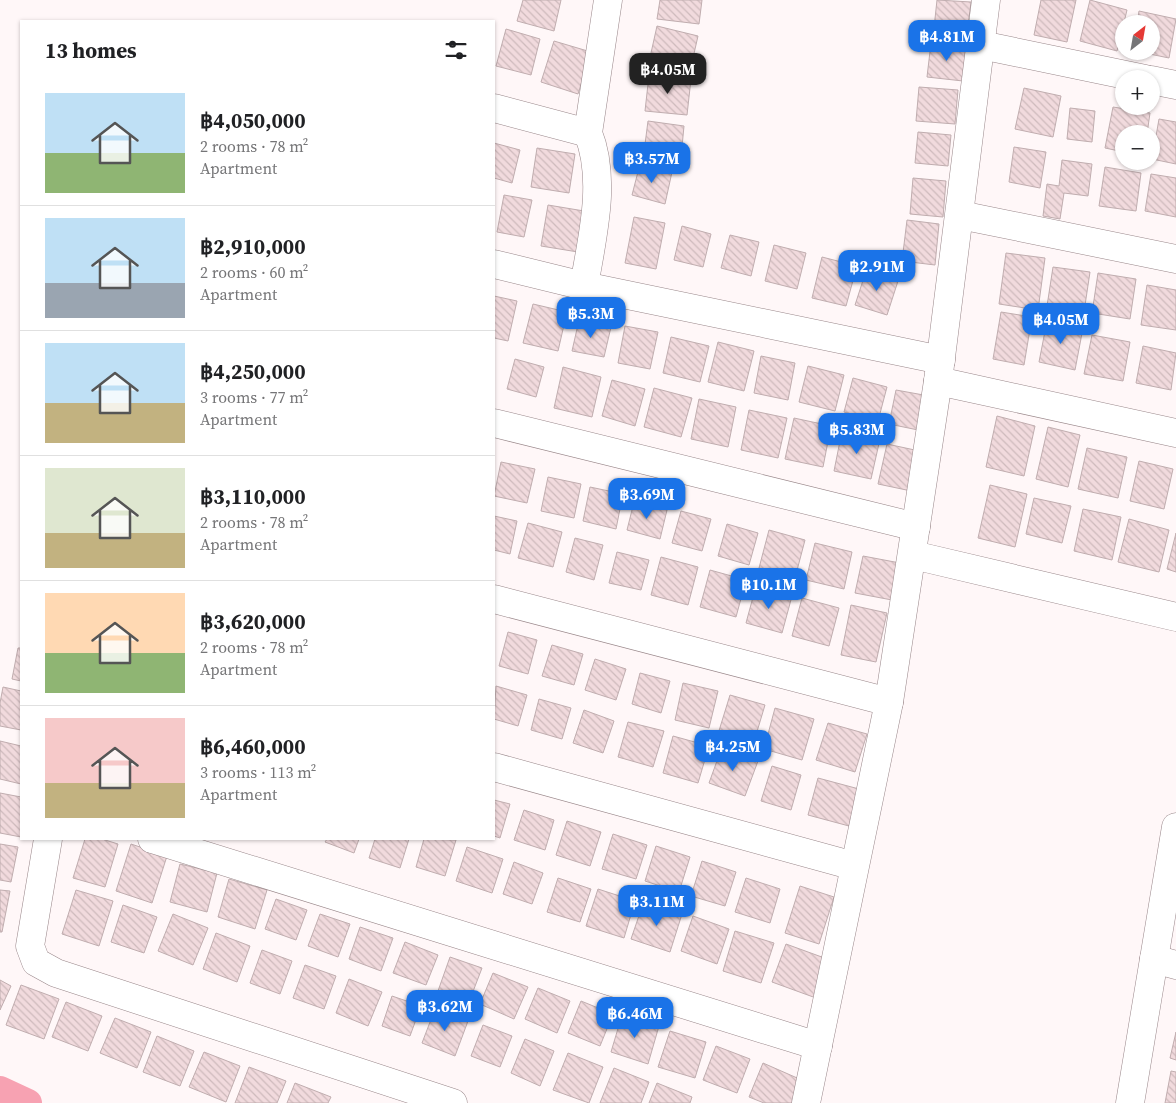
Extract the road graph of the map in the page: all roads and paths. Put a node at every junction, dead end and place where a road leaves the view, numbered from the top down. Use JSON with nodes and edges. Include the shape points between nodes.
{"nodes":[{"id":1,"x":608,"y":0,"type":"edge"},
{"id":2,"x":986,"y":0,"type":"edge"},
{"id":3,"x":981,"y":45,"type":"junction"},
{"id":4,"x":1115,"y":73,"type":"edge"},
{"id":5,"x":1160,"y":82,"type":"edge"},
{"id":6,"x":1176,"y":85,"type":"edge"},
{"id":7,"x":495,"y":108,"type":"edge"},
{"id":8,"x":588,"y":132,"type":"junction"},
{"id":9,"x":960,"y":215,"type":"junction"},
{"id":10,"x":1176,"y":259,"type":"edge"},
{"id":11,"x":495,"y":264,"type":"edge"},
{"id":12,"x":584,"y":286,"type":"junction"},
{"id":13,"x":940,"y":371,"type":"junction"},
{"id":14,"x":495,"y":423,"type":"edge"},
{"id":15,"x":1176,"y":433,"type":"edge"},
{"id":16,"x":916,"y":527,"type":"junction"},
{"id":17,"x":913,"y":555,"type":"junction"},
{"id":18,"x":495,"y":599,"type":"edge"},
{"id":19,"x":1176,"y":617,"type":"edge"},
{"id":20,"x":889,"y":702,"type":"junction"},
{"id":21,"x":495,"y":767,"type":"edge"},
{"id":22,"x":1176,"y":827,"type":"edge"},
{"id":23,"x":48,"y":840,"type":"edge"},
{"id":24,"x":155,"y":840,"type":"edge"},
{"id":25,"x":854,"y":866,"type":"junction"},
{"id":26,"x":1165,"y":962,"type":"edge"},
{"id":27,"x":818,"y":1046,"type":"junction"},
{"id":28,"x":453,"y":1103,"type":"edge"},
{"id":29,"x":806,"y":1103,"type":"edge"},
{"id":30,"x":1130,"y":1103,"type":"edge"}],
"edges":[{"from":1,"to":8,"type":"street"},
{"from":2,"to":3,"type":"street"},
{"from":3,"to":4,"type":"street"},
{"from":3,"to":9,"type":"street"},
{"from":5,"to":6,"type":"street"},
{"from":7,"to":8,"type":"street"},
{"from":8,"to":12,"type":"street","via":[[594,146],[597,190]]},
{"from":9,"to":10,"type":"street"},
{"from":9,"to":13,"type":"street"},
{"from":11,"to":12,"type":"street"},
{"from":12,"to":13,"type":"street"},
{"from":13,"to":15,"type":"street"},
{"from":13,"to":16,"type":"street"},
{"from":14,"to":16,"type":"street"},
{"from":16,"to":17,"type":"street"},
{"from":17,"to":19,"type":"street"},
{"from":17,"to":20,"type":"street"},
{"from":18,"to":20,"type":"street"},
{"from":20,"to":25,"type":"street"},
{"from":21,"to":25,"type":"street"},
{"from":22,"to":26,"type":"street"},
{"from":23,"to":28,"type":"street","via":[[30,946],[36,962],[56,973]]},
{"from":24,"to":27,"type":"street"},
{"from":25,"to":27,"type":"street"},
{"from":26,"to":30,"type":"street"},
{"from":27,"to":29,"type":"street"}]}
